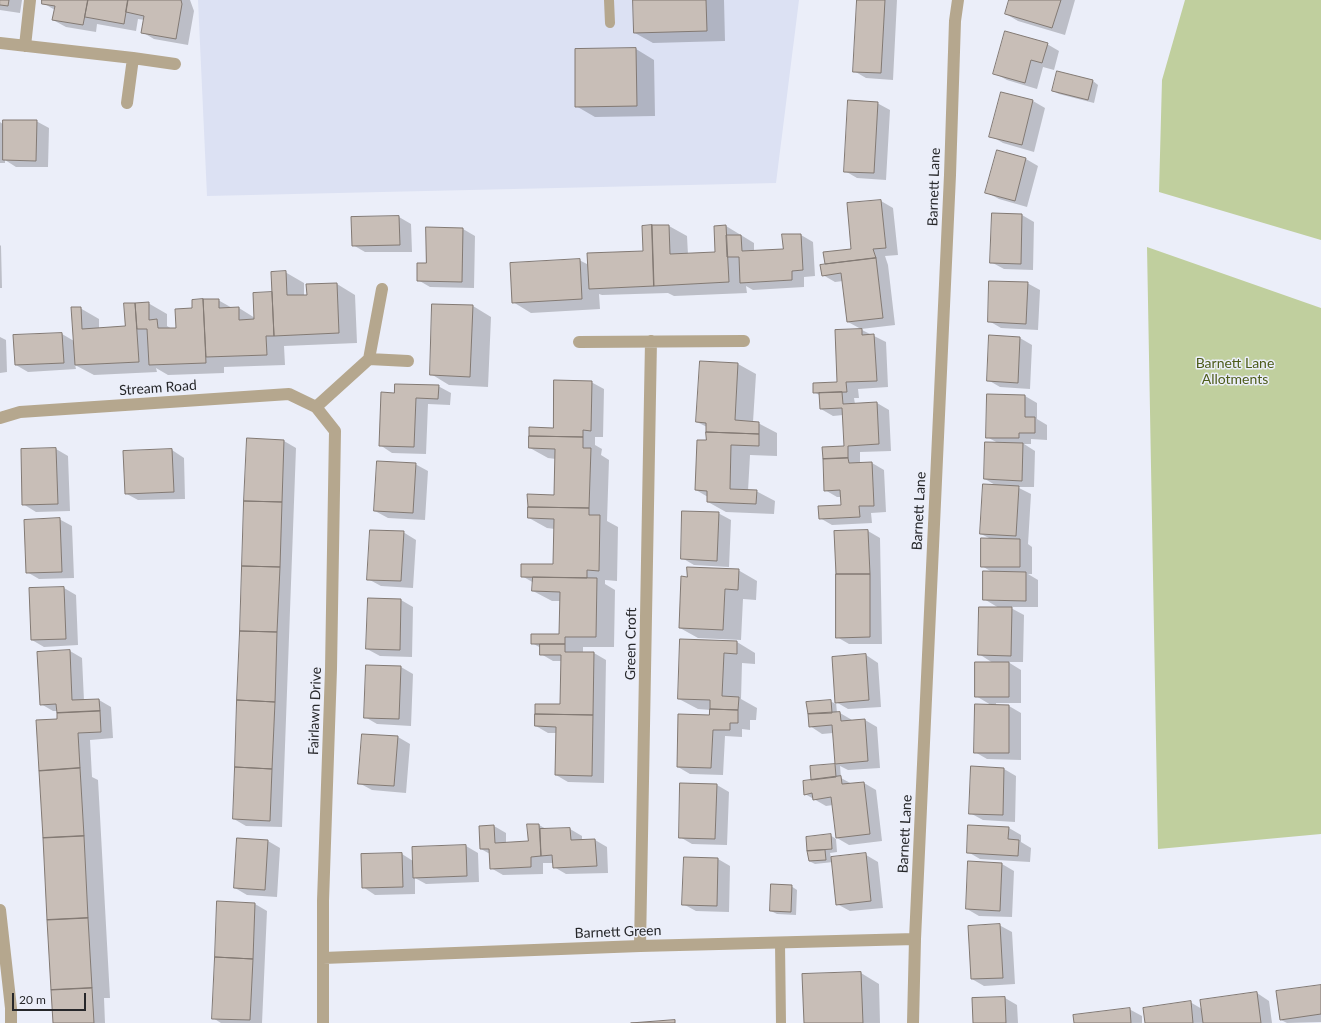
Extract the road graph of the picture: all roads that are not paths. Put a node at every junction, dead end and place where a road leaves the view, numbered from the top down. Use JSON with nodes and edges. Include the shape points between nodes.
{"nodes":[{"id":1,"x":30,"y":0,"type":"edge"},
{"id":2,"x":609,"y":0,"type":"edge"},
{"id":3,"x":958,"y":0,"type":"edge"},
{"id":4,"x":610,"y":23,"type":"dead end"},
{"id":5,"x":0,"y":44,"type":"edge"},
{"id":6,"x":25,"y":46,"type":"junction"},
{"id":7,"x":133,"y":58,"type":"junction"},
{"id":8,"x":175,"y":64,"type":"dead end"},
{"id":9,"x":127,"y":103,"type":"dead end"},
{"id":10,"x":382,"y":289,"type":"dead end"},
{"id":11,"x":651,"y":341,"type":"junction"},
{"id":12,"x":744,"y":341,"type":"dead end"},
{"id":13,"x":579,"y":342,"type":"dead end"},
{"id":14,"x":369,"y":359,"type":"junction"},
{"id":15,"x":408,"y":361,"type":"dead end"},
{"id":16,"x":316,"y":407,"type":"junction"},
{"id":17,"x":0,"y":418,"type":"edge"},
{"id":18,"x":0,"y":910,"type":"edge"},
{"id":19,"x":915,"y":939,"type":"junction"},
{"id":20,"x":780,"y":943,"type":"junction"},
{"id":21,"x":640,"y":946,"type":"junction"},
{"id":22,"x":323,"y":958,"type":"junction"},
{"id":23,"x":11,"y":1023,"type":"edge"},
{"id":24,"x":323,"y":1023,"type":"edge"},
{"id":25,"x":781,"y":1023,"type":"edge"},
{"id":26,"x":914,"y":1023,"type":"edge"}],
"edges":[{"from":1,"to":6,"type":"street"},
{"from":2,"to":4,"type":"lane"},
{"from":3,"to":19,"type":"street","name":"Barnett Lane","via":[[955,21]]},
{"from":5,"to":6,"type":"street"},
{"from":6,"to":7,"type":"street"},
{"from":7,"to":8,"type":"street"},
{"from":7,"to":9,"type":"street"},
{"from":10,"to":14,"type":"street"},
{"from":11,"to":12,"type":"street"},
{"from":11,"to":13,"type":"street"},
{"from":11,"to":21,"type":"street","name":"Green Croft"},
{"from":14,"to":15,"type":"street"},
{"from":14,"to":16,"type":"street"},
{"from":16,"to":17,"type":"street","name":"Stream Road","via":[[289,394],[20,412]]},
{"from":16,"to":22,"type":"street","name":"Fairlawn Drive","via":[[335,431]]},
{"from":18,"to":23,"type":"street"},
{"from":19,"to":20,"type":"street","name":"Barnett Green"},
{"from":19,"to":26,"type":"street","name":"Barnett Lane"},
{"from":20,"to":21,"type":"street","name":"Barnett Green"},
{"from":20,"to":25,"type":"lane"},
{"from":21,"to":22,"type":"street","name":"Barnett Green"},
{"from":22,"to":24,"type":"street","name":"Fairlawn Drive"}]}
